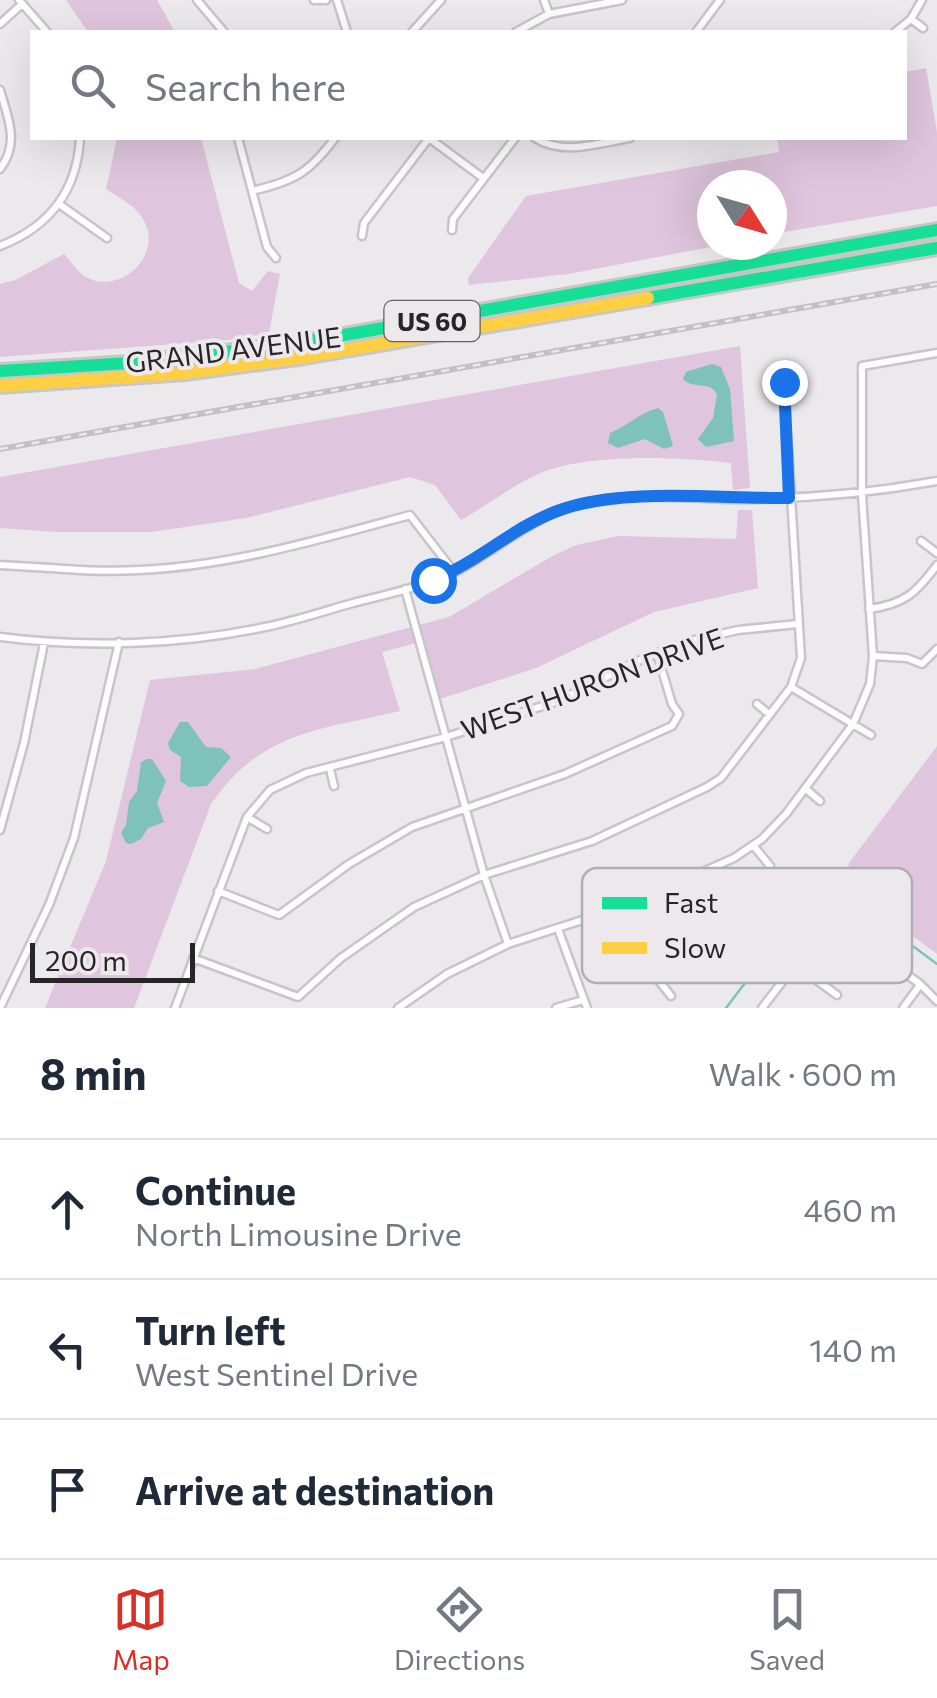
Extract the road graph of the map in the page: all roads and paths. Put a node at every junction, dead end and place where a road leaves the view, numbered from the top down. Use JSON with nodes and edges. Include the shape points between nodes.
{"nodes":[{"id":1,"x":197,"y":0,"type":"edge"},
{"id":2,"x":314,"y":0,"type":"edge"},
{"id":3,"x":326,"y":0,"type":"edge"},
{"id":4,"x":338,"y":0,"type":"edge"},
{"id":5,"x":440,"y":0,"type":"edge"},
{"id":6,"x":544,"y":0,"type":"edge"},
{"id":7,"x":720,"y":0,"type":"edge"},
{"id":8,"x":922,"y":0,"type":"edge"},
{"id":9,"x":618,"y":1,"type":"edge"},
{"id":10,"x":20,"y":2,"type":"edge"},
{"id":11,"x":550,"y":14,"type":"junction"},
{"id":12,"x":910,"y":19,"type":"junction"},
{"id":13,"x":0,"y":24,"type":"edge"},
{"id":14,"x":923,"y":28,"type":"dead end"},
{"id":15,"x":45,"y":30,"type":"edge"},
{"id":16,"x":222,"y":30,"type":"edge"},
{"id":17,"x":346,"y":30,"type":"edge"},
{"id":18,"x":414,"y":30,"type":"edge"},
{"id":19,"x":520,"y":30,"type":"edge"},
{"id":20,"x":698,"y":30,"type":"edge"},
{"id":21,"x":897,"y":30,"type":"edge"},
{"id":22,"x":0,"y":90,"type":"edge"},
{"id":23,"x":80,"y":140,"type":"edge"},
{"id":24,"x":239,"y":140,"type":"edge"},
{"id":25,"x":333,"y":140,"type":"edge"},
{"id":26,"x":428,"y":140,"type":"edge"},
{"id":27,"x":433,"y":140,"type":"edge"},
{"id":28,"x":513,"y":140,"type":"edge"},
{"id":29,"x":539,"y":140,"type":"edge"},
{"id":30,"x":617,"y":140,"type":"edge"},
{"id":31,"x":0,"y":168,"type":"edge"},
{"id":32,"x":483,"y":178,"type":"junction"},
{"id":33,"x":252,"y":190,"type":"junction"},
{"id":34,"x":59,"y":204,"type":"junction"},
{"id":35,"x":452,"y":230,"type":"dead end"},
{"id":36,"x":937,"y":230,"type":"edge"},
{"id":37,"x":362,"y":236,"type":"dead end"},
{"id":38,"x":107,"y":238,"type":"dead end"},
{"id":39,"x":0,"y":246,"type":"edge"},
{"id":40,"x":937,"y":248,"type":"edge"},
{"id":41,"x":276,"y":258,"type":"dead end"},
{"id":42,"x":937,"y":353,"type":"edge"},
{"id":43,"x":0,"y":371,"type":"edge"},
{"id":44,"x":784,"y":382,"type":"dead end"},
{"id":45,"x":0,"y":386,"type":"edge"},
{"id":46,"x":937,"y":482,"type":"edge"},
{"id":47,"x":862,"y":495,"type":"junction"},
{"id":48,"x":789,"y":498,"type":"junction"},
{"id":49,"x":921,"y":541,"type":"dead end"},
{"id":50,"x":937,"y":553,"type":"edge"},
{"id":51,"x":0,"y":565,"type":"edge"},
{"id":52,"x":937,"y":565,"type":"edge"},
{"id":53,"x":454,"y":572,"type":"junction"},
{"id":54,"x":404,"y":590,"type":"junction"},
{"id":55,"x":870,"y":609,"type":"junction"},
{"id":56,"x":798,"y":624,"type":"junction"},
{"id":57,"x":0,"y":637,"type":"edge"},
{"id":58,"x":119,"y":642,"type":"junction"},
{"id":59,"x":44,"y":643,"type":"junction"},
{"id":60,"x":937,"y":649,"type":"edge"},
{"id":61,"x":657,"y":653,"type":"junction"},
{"id":62,"x":873,"y":656,"type":"junction"},
{"id":63,"x":791,"y":687,"type":"junction"},
{"id":64,"x":757,"y":704,"type":"dead end"},
{"id":65,"x":770,"y":714,"type":"junction"},
{"id":66,"x":853,"y":724,"type":"junction"},
{"id":67,"x":871,"y":735,"type":"dead end"},
{"id":68,"x":446,"y":737,"type":"junction"},
{"id":69,"x":330,"y":769,"type":"junction"},
{"id":70,"x":334,"y":786,"type":"dead end"},
{"id":71,"x":806,"y":789,"type":"junction"},
{"id":72,"x":820,"y":801,"type":"dead end"},
{"id":73,"x":465,"y":806,"type":"junction"},
{"id":74,"x":246,"y":817,"type":"junction"},
{"id":75,"x":267,"y":828,"type":"dead end"},
{"id":76,"x":0,"y":830,"type":"edge"},
{"id":77,"x":753,"y":845,"type":"junction"},
{"id":78,"x":770,"y":866,"type":"dead end"},
{"id":79,"x":712,"y":868,"type":"edge"},
{"id":80,"x":484,"y":875,"type":"junction"},
{"id":81,"x":218,"y":891,"type":"junction"},
{"id":82,"x":582,"y":921,"type":"edge"},
{"id":83,"x":558,"y":929,"type":"junction"},
{"id":84,"x":508,"y":944,"type":"junction"},
{"id":85,"x":193,"y":958,"type":"junction"},
{"id":86,"x":912,"y":978,"type":"edge"},
{"id":87,"x":661,"y":983,"type":"edge"},
{"id":88,"x":781,"y":983,"type":"edge"},
{"id":89,"x":821,"y":983,"type":"edge"},
{"id":90,"x":920,"y":984,"type":"junction"},
{"id":91,"x":837,"y":995,"type":"dead end"},
{"id":92,"x":671,"y":996,"type":"dead end"},
{"id":93,"x":937,"y":1001,"type":"edge"},
{"id":94,"x":585,"y":1004,"type":"edge"},
{"id":95,"x":0,"y":1008,"type":"edge"},
{"id":96,"x":175,"y":1008,"type":"edge"},
{"id":97,"x":398,"y":1008,"type":"edge"},
{"id":98,"x":556,"y":1008,"type":"edge"},
{"id":99,"x":762,"y":1008,"type":"edge"},
{"id":100,"x":903,"y":1008,"type":"edge"}],
"edges":[{"from":1,"to":16,"type":"street"},
{"from":2,"to":3,"type":"street"},
{"from":4,"to":17,"type":"street"},
{"from":5,"to":18,"type":"street"},
{"from":6,"to":11,"type":"street"},
{"from":7,"to":20,"type":"street"},
{"from":8,"to":12,"type":"street"},
{"from":9,"to":11,"type":"street"},
{"from":10,"to":13,"type":"street"},
{"from":10,"to":15,"type":"street"},
{"from":11,"to":19,"type":"street"},
{"from":12,"to":14,"type":"street"},
{"from":12,"to":21,"type":"street"},
{"from":22,"to":31,"type":"street","via":[[12,137]]},
{"from":23,"to":34,"type":"street"},
{"from":24,"to":33,"type":"street"},
{"from":25,"to":33,"type":"street","via":[[305,172]]},
{"from":26,"to":37,"type":"street","via":[[364,223]]},
{"from":27,"to":32,"type":"street"},
{"from":28,"to":32,"type":"street"},
{"from":29,"to":30,"type":"street","via":[[555,148]]},
{"from":32,"to":35,"type":"street"},
{"from":33,"to":41,"type":"street","via":[[266,247]]},
{"from":34,"to":38,"type":"street"},
{"from":34,"to":39,"type":"street","via":[[38,227]]},
{"from":36,"to":43,"type":"highway","name":"GRAND AVENUE","number":"US 60","via":[[292,344]]},
{"from":40,"to":45,"type":"highway","name":"GRAND AVENUE","number":"US 60","via":[[288,360]]},
{"from":42,"to":47,"type":"street","via":[[862,366]]},
{"from":44,"to":48,"type":"street"},
{"from":46,"to":47,"type":"street"},
{"from":47,"to":48,"type":"street"},
{"from":47,"to":55,"type":"street"},
{"from":48,"to":53,"type":"street","via":[[589,502],[525,526]]},
{"from":48,"to":56,"type":"street"},
{"from":49,"to":50,"type":"street"},
{"from":51,"to":53,"type":"street","via":[[73,571],[200,565],[410,514]]},
{"from":52,"to":55,"type":"street","via":[[903,602]]},
{"from":53,"to":54,"type":"street"},
{"from":54,"to":58,"type":"street","via":[[264,628]]},
{"from":54,"to":68,"type":"street"},
{"from":55,"to":62,"type":"street"},
{"from":56,"to":61,"type":"street","name":"WEST HURON DRIVE","via":[[738,630]]},
{"from":56,"to":63,"type":"street","via":[[800,658]]},
{"from":57,"to":59,"type":"street"},
{"from":58,"to":59,"type":"street"},
{"from":58,"to":95,"type":"street","via":[[74,838]]},
{"from":59,"to":76,"type":"street"},
{"from":60,"to":62,"type":"street","via":[[922,664]]},
{"from":61,"to":68,"type":"street","name":"WEST HURON DRIVE","via":[[558,701]]},
{"from":61,"to":73,"type":"street","via":[[679,714],[672,726],[566,774]]},
{"from":62,"to":66,"type":"street","via":[[870,684]]},
{"from":63,"to":65,"type":"street"},
{"from":63,"to":66,"type":"street"},
{"from":64,"to":65,"type":"street"},
{"from":65,"to":80,"type":"street","via":[[707,788],[592,840]]},
{"from":66,"to":67,"type":"street"},
{"from":66,"to":71,"type":"street"},
{"from":68,"to":69,"type":"street","name":"WEST HURON DRIVE"},
{"from":68,"to":73,"type":"street"},
{"from":69,"to":70,"type":"street"},
{"from":69,"to":74,"type":"street","name":"WEST HURON DRIVE","via":[[270,790]]},
{"from":71,"to":72,"type":"street"},
{"from":71,"to":77,"type":"street"},
{"from":73,"to":80,"type":"street"},
{"from":73,"to":81,"type":"street","via":[[349,864],[280,915]]},
{"from":74,"to":75,"type":"street"},
{"from":74,"to":81,"type":"street","name":"WEST HURON DRIVE"},
{"from":77,"to":78,"type":"street"},
{"from":77,"to":79,"type":"street"},
{"from":80,"to":84,"type":"street"},
{"from":80,"to":85,"type":"street","via":[[414,907],[298,997]]},
{"from":81,"to":85,"type":"street","name":"WEST HURON DRIVE"},
{"from":82,"to":83,"type":"street"},
{"from":83,"to":84,"type":"street"},
{"from":83,"to":94,"type":"street"},
{"from":84,"to":97,"type":"street"},
{"from":85,"to":96,"type":"street","name":"WEST HURON DRIVE"},
{"from":86,"to":90,"type":"street"},
{"from":87,"to":92,"type":"street"},
{"from":88,"to":99,"type":"street"},
{"from":89,"to":91,"type":"street"},
{"from":90,"to":93,"type":"street"},
{"from":90,"to":100,"type":"street"},
{"from":94,"to":98,"type":"street"}]}
